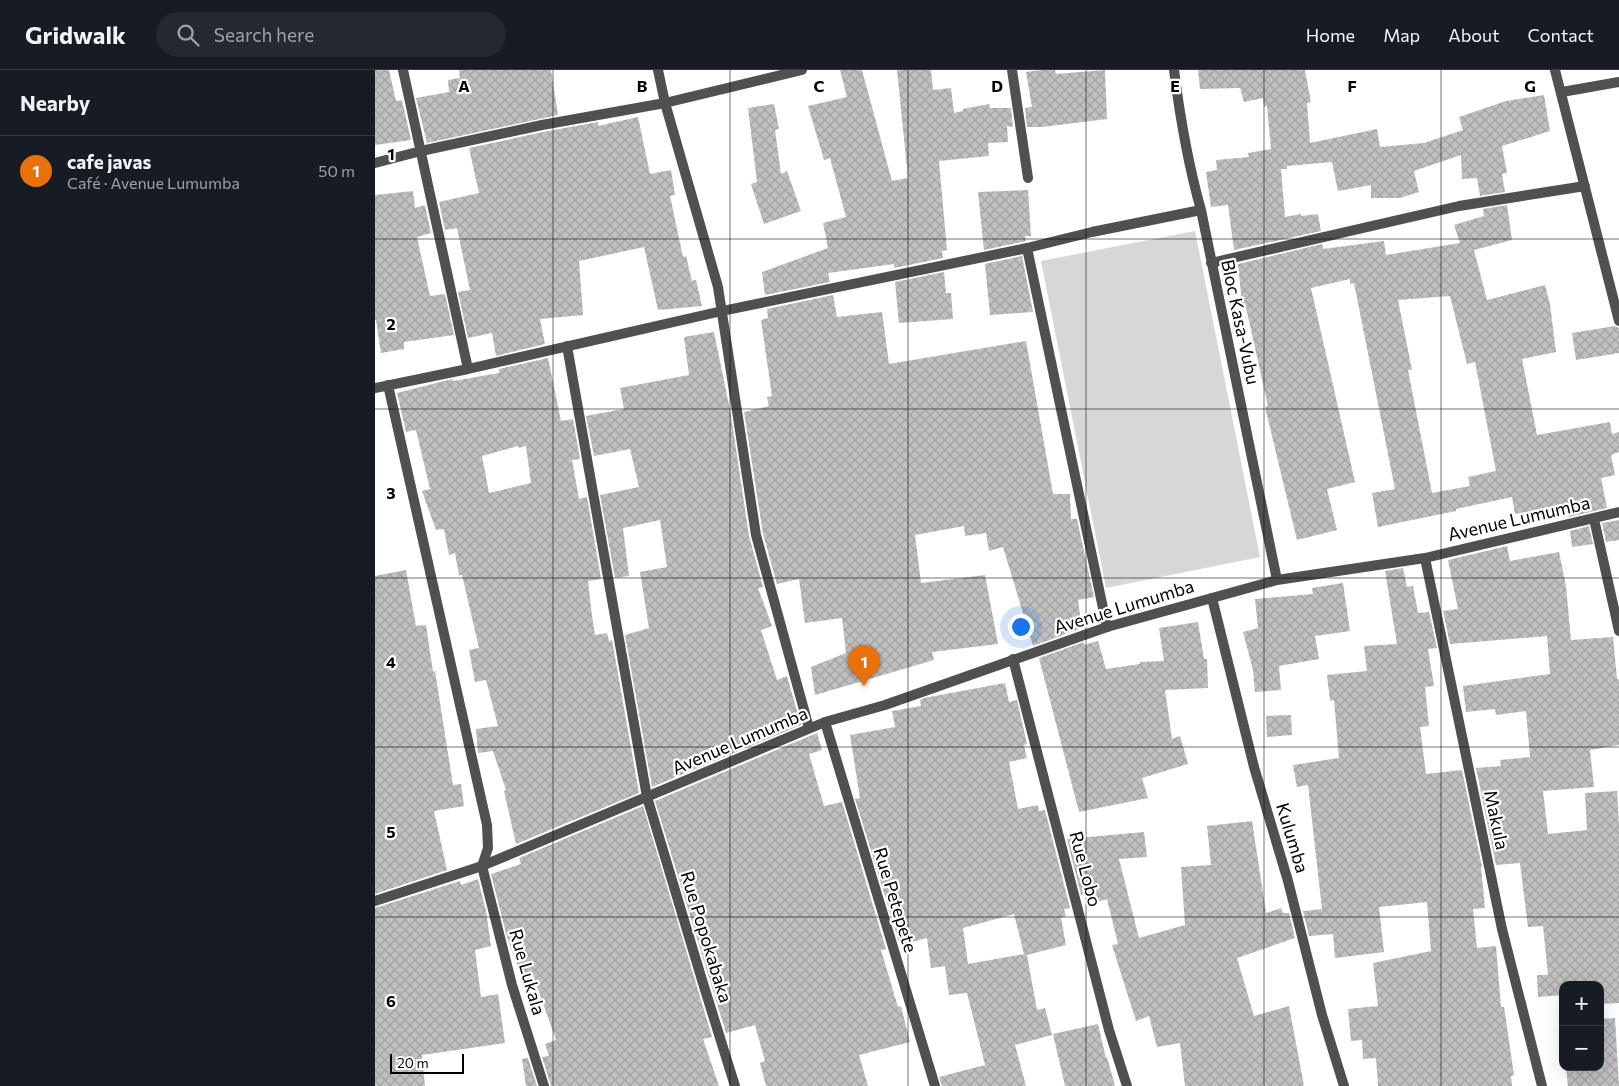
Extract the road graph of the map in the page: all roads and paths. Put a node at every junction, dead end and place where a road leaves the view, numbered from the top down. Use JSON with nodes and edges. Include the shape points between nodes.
{"nodes":[{"id":1,"x":403,"y":70,"type":"edge"},
{"id":2,"x":658,"y":70,"type":"edge"},
{"id":3,"x":802,"y":70,"type":"edge"},
{"id":4,"x":1012,"y":70,"type":"edge"},
{"id":5,"x":1174,"y":70,"type":"edge"},
{"id":6,"x":1555,"y":70,"type":"edge"},
{"id":7,"x":1619,"y":82,"type":"edge"},
{"id":8,"x":1562,"y":92,"type":"junction"},
{"id":9,"x":665,"y":102,"type":"junction"},
{"id":10,"x":421,"y":151,"type":"junction"},
{"id":11,"x":375,"y":163,"type":"edge"},
{"id":12,"x":1028,"y":178,"type":"dead end"},
{"id":13,"x":1585,"y":186,"type":"junction"},
{"id":14,"x":1201,"y":210,"type":"junction"},
{"id":15,"x":1027,"y":248,"type":"junction"},
{"id":16,"x":1211,"y":263,"type":"junction"},
{"id":17,"x":722,"y":311,"type":"junction"},
{"id":18,"x":1619,"y":321,"type":"edge"},
{"id":19,"x":567,"y":346,"type":"junction"},
{"id":20,"x":469,"y":369,"type":"junction"},
{"id":21,"x":388,"y":384,"type":"junction"},
{"id":22,"x":375,"y":388,"type":"edge"},
{"id":23,"x":1619,"y":512,"type":"edge"},
{"id":24,"x":1594,"y":519,"type":"junction"},
{"id":25,"x":1425,"y":558,"type":"junction"},
{"id":26,"x":1277,"y":580,"type":"junction"},
{"id":27,"x":1212,"y":598,"type":"junction"},
{"id":28,"x":1107,"y":627,"type":"junction"},
{"id":29,"x":1619,"y":631,"type":"edge"},
{"id":30,"x":1013,"y":659,"type":"junction"},
{"id":31,"x":825,"y":722,"type":"junction"},
{"id":32,"x":809,"y":728,"type":"junction"},
{"id":33,"x":647,"y":797,"type":"junction"},
{"id":34,"x":482,"y":866,"type":"junction"},
{"id":35,"x":375,"y":901,"type":"edge"},
{"id":36,"x":544,"y":1086,"type":"edge"},
{"id":37,"x":735,"y":1086,"type":"edge"},
{"id":38,"x":935,"y":1086,"type":"edge"},
{"id":39,"x":1127,"y":1086,"type":"edge"},
{"id":40,"x":1344,"y":1086,"type":"edge"},
{"id":41,"x":1542,"y":1086,"type":"edge"}],
"edges":[{"from":1,"to":10,"type":"street"},
{"from":2,"to":9,"type":"street"},
{"from":3,"to":9,"type":"street"},
{"from":4,"to":12,"type":"street"},
{"from":5,"to":14,"type":"street","name":"Bloc Kasa-Vubu","via":[[1181,124]]},
{"from":6,"to":8,"type":"street"},
{"from":7,"to":8,"type":"street"},
{"from":8,"to":13,"type":"street"},
{"from":9,"to":10,"type":"street"},
{"from":9,"to":17,"type":"street"},
{"from":10,"to":11,"type":"street"},
{"from":10,"to":20,"type":"street"},
{"from":13,"to":16,"type":"street","via":[[1459,206]]},
{"from":13,"to":18,"type":"street"},
{"from":14,"to":15,"type":"street"},
{"from":14,"to":16,"type":"street","name":"Bloc Kasa-Vubu"},
{"from":15,"to":17,"type":"street"},
{"from":15,"to":28,"type":"street"},
{"from":16,"to":26,"type":"street","name":"Bloc Kasa-Vubu"},
{"from":17,"to":19,"type":"street"},
{"from":17,"to":32,"type":"street","via":[[756,535]]},
{"from":19,"to":20,"type":"street"},
{"from":19,"to":33,"type":"street","name":"Rue Popokabaka"},
{"from":20,"to":21,"type":"street"},
{"from":21,"to":22,"type":"street"},
{"from":21,"to":34,"type":"street","via":[[487,825],[488,848]]},
{"from":23,"to":24,"type":"street","name":"Avenue Lumumba"},
{"from":24,"to":25,"type":"street","name":"Avenue Lumumba"},
{"from":24,"to":29,"type":"street"},
{"from":25,"to":26,"type":"street","name":"Avenue Lumumba"},
{"from":25,"to":41,"type":"street","name":"Makula","via":[[1502,929]]},
{"from":26,"to":27,"type":"street","name":"Avenue Lumumba"},
{"from":27,"to":28,"type":"street","name":"Avenue Lumumba"},
{"from":27,"to":40,"type":"street","name":"Kulumba","via":[[1254,767]]},
{"from":28,"to":30,"type":"street","name":"Avenue Lumumba"},
{"from":30,"to":31,"type":"street","name":"Avenue Lumumba","via":[[885,705]]},
{"from":30,"to":39,"type":"street","name":"Rue Lobo","via":[[1109,1030]]},
{"from":31,"to":32,"type":"street","name":"Avenue Lumumba"},
{"from":31,"to":38,"type":"street","name":"Rue Petepete"},
{"from":32,"to":33,"type":"street","name":"Avenue Lumumba"},
{"from":33,"to":34,"type":"street","name":"Avenue Lumumba"},
{"from":33,"to":37,"type":"street","name":"Rue Popokabaka"},
{"from":34,"to":35,"type":"street","name":"Avenue Lumumba"},
{"from":34,"to":36,"type":"street","name":"Rue Lukala","via":[[512,985]]}]}
